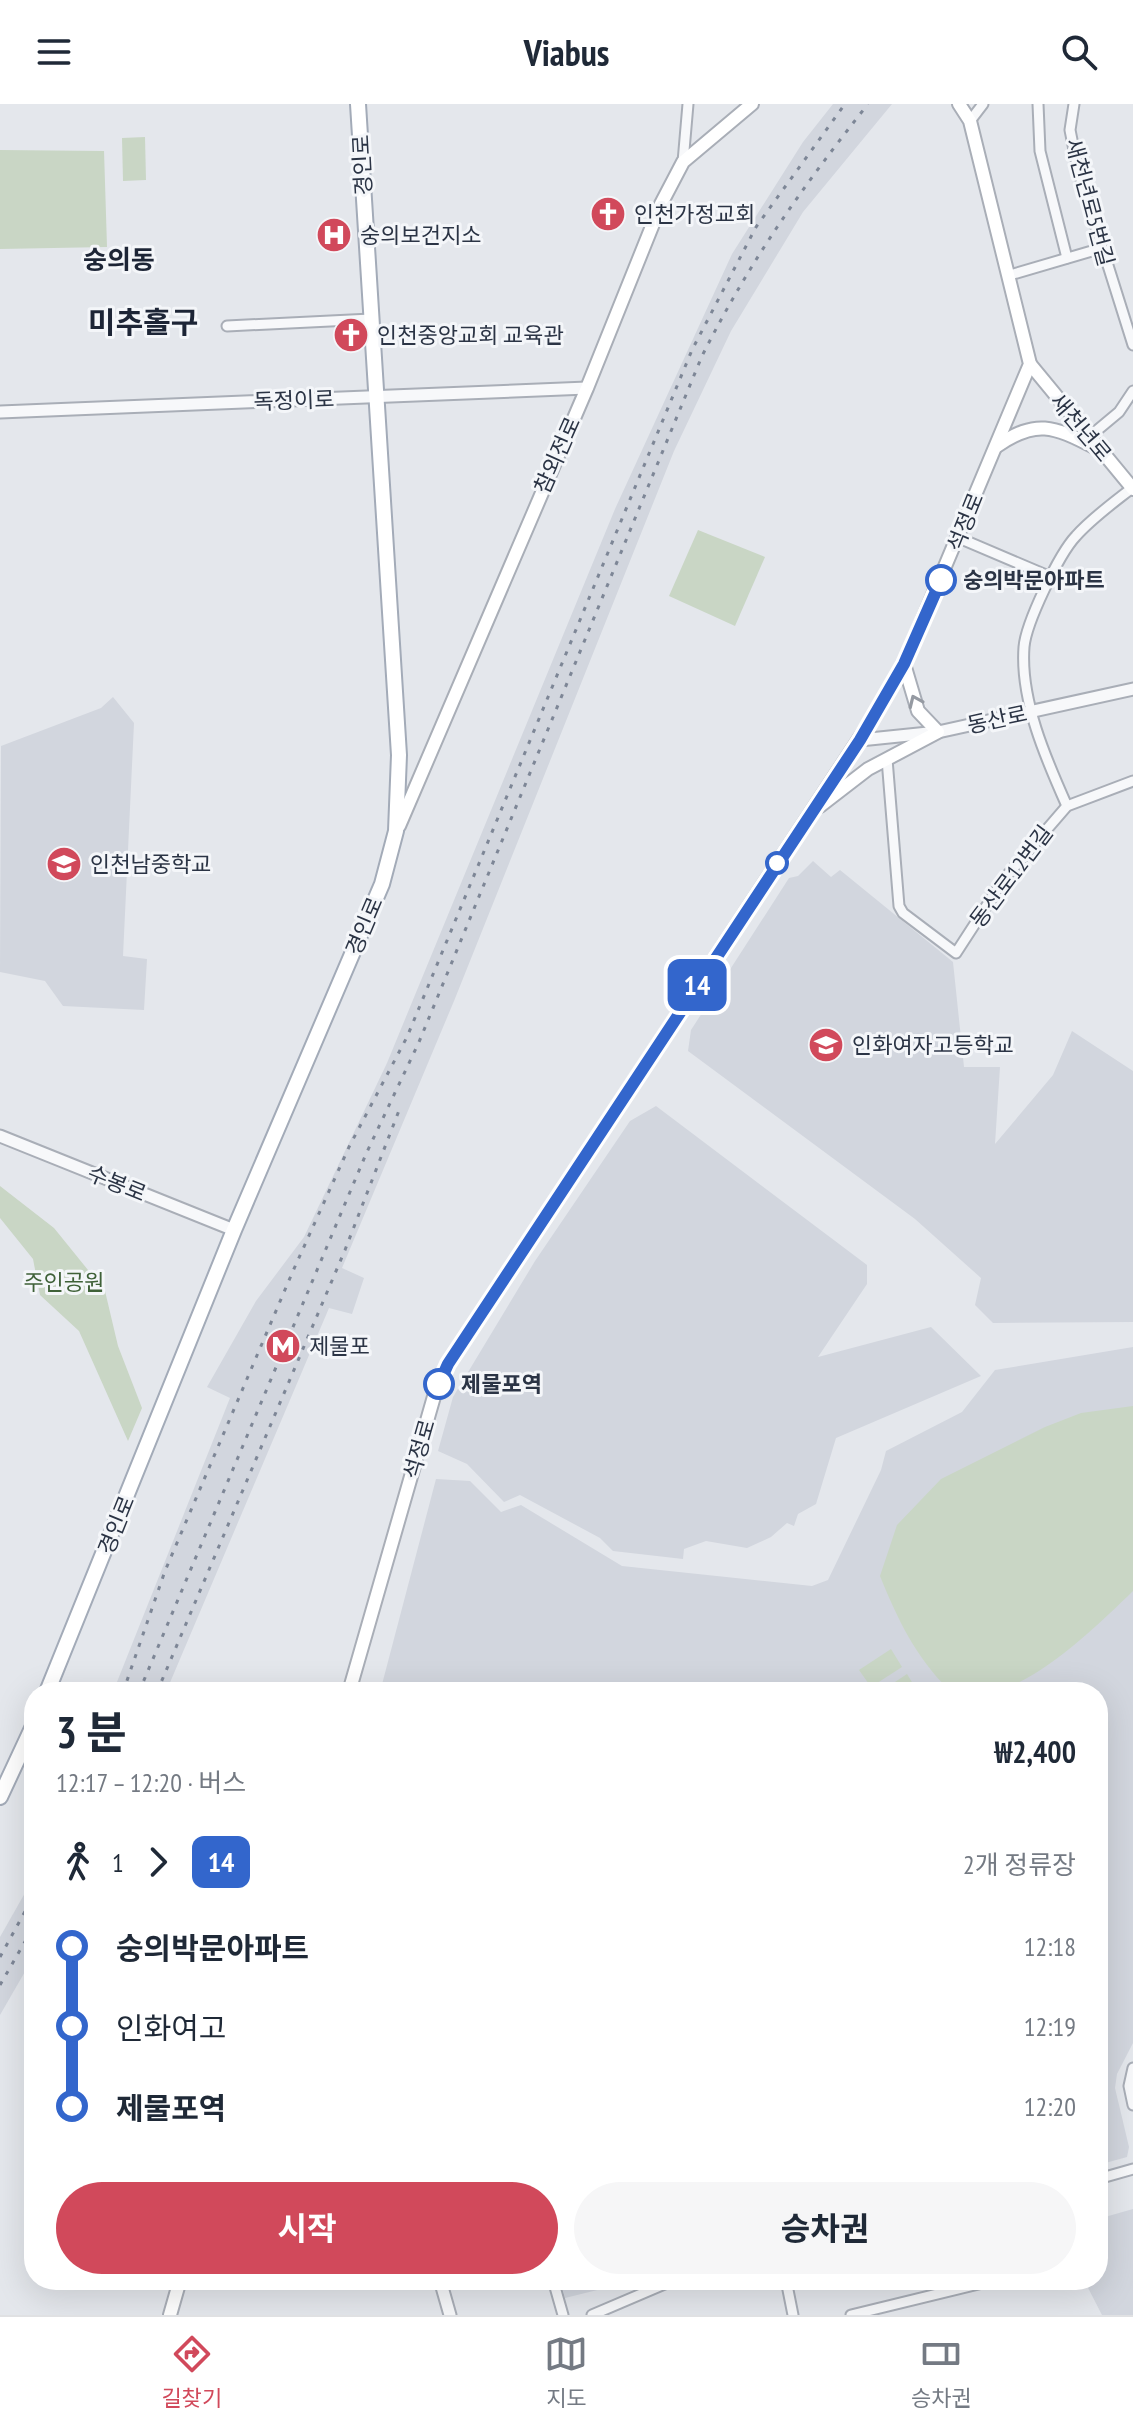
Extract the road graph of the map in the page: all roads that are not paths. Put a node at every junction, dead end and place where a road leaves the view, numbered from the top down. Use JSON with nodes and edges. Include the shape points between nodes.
{"nodes":[{"id":1,"x":358,"y":104,"type":"edge"},
{"id":2,"x":688,"y":104,"type":"edge"},
{"id":3,"x":752,"y":104,"type":"edge"},
{"id":4,"x":959,"y":104,"type":"edge"},
{"id":5,"x":983,"y":104,"type":"edge"},
{"id":6,"x":1038,"y":104,"type":"edge"},
{"id":7,"x":1074,"y":104,"type":"edge"},
{"id":8,"x":970,"y":121,"type":"junction"},
{"id":9,"x":683,"y":162,"type":"junction"},
{"id":10,"x":1102,"y":248,"type":"junction"},
{"id":11,"x":1067,"y":258,"type":"junction"},
{"id":12,"x":1010,"y":275,"type":"junction"},
{"id":13,"x":371,"y":319,"type":"junction"},
{"id":14,"x":227,"y":326,"type":"dead end"},
{"id":15,"x":1133,"y":345,"type":"edge"},
{"id":16,"x":1030,"y":364,"type":"junction"},
{"id":17,"x":587,"y":388,"type":"junction"},
{"id":18,"x":1133,"y":391,"type":"edge"},
{"id":19,"x":375,"y":396,"type":"junction"},
{"id":20,"x":0,"y":412,"type":"edge"},
{"id":21,"x":1089,"y":437,"type":"junction"},
{"id":22,"x":994,"y":448,"type":"junction"},
{"id":23,"x":1099,"y":449,"type":"junction"},
{"id":24,"x":1133,"y":489,"type":"edge"},
{"id":25,"x":959,"y":538,"type":"junction"},
{"id":26,"x":1053,"y":578,"type":"junction"},
{"id":27,"x":904,"y":664,"type":"junction"},
{"id":28,"x":1133,"y":689,"type":"edge"},
{"id":29,"x":1032,"y":711,"type":"junction"},
{"id":30,"x":938,"y":732,"type":"junction"},
{"id":31,"x":860,"y":740,"type":"junction"},
{"id":32,"x":887,"y":759,"type":"junction"},
{"id":33,"x":1133,"y":781,"type":"edge"},
{"id":34,"x":1067,"y":806,"type":"junction"},
{"id":35,"x":808,"y":815,"type":"junction"},
{"id":36,"x":396,"y":831,"type":"junction"},
{"id":37,"x":0,"y":1136,"type":"edge"},
{"id":38,"x":234,"y":1230,"type":"junction"},
{"id":39,"x":51,"y":1682,"type":"edge"},
{"id":40,"x":352,"y":1682,"type":"edge"},
{"id":41,"x":24,"y":1745,"type":"edge"},
{"id":42,"x":0,"y":1797,"type":"edge"},
{"id":43,"x":1133,"y":2068,"type":"edge"},
{"id":44,"x":1133,"y":2105,"type":"edge"},
{"id":45,"x":1133,"y":2169,"type":"edge"},
{"id":46,"x":1108,"y":2176,"type":"edge"},
{"id":47,"x":177,"y":2290,"type":"edge"},
{"id":48,"x":443,"y":2290,"type":"edge"},
{"id":49,"x":556,"y":2290,"type":"edge"},
{"id":50,"x":651,"y":2290,"type":"edge"},
{"id":51,"x":788,"y":2290,"type":"edge"},
{"id":52,"x":954,"y":2290,"type":"edge"},
{"id":53,"x":170,"y":2315,"type":"edge"},
{"id":54,"x":450,"y":2315,"type":"edge"},
{"id":55,"x":563,"y":2315,"type":"edge"},
{"id":56,"x":592,"y":2315,"type":"edge"},
{"id":57,"x":793,"y":2315,"type":"edge"},
{"id":58,"x":851,"y":2315,"type":"edge"}],
"edges":[{"from":1,"to":13,"type":"main road","name":"경인로"},
{"from":2,"to":9,"type":"street"},
{"from":3,"to":9,"type":"main road","name":"참외전로"},
{"from":4,"to":8,"type":"main road"},
{"from":5,"to":8,"type":"street"},
{"from":6,"to":11,"type":"street","via":[[1040,151]]},
{"from":7,"to":10,"type":"street","name":"새천년로5번길","via":[[1070,130]]},
{"from":8,"to":12,"type":"main road"},
{"from":9,"to":17,"type":"main road","name":"참외전로","via":[[631,274]]},
{"from":10,"to":11,"type":"street"},
{"from":10,"to":15,"type":"street","name":"새천년로5번길"},
{"from":11,"to":12,"type":"street"},
{"from":12,"to":16,"type":"main road"},
{"from":13,"to":14,"type":"street"},
{"from":13,"to":19,"type":"main road","name":"경인로"},
{"from":16,"to":21,"type":"main road","name":"새천년로"},
{"from":16,"to":22,"type":"main road","name":"석정로"},
{"from":17,"to":19,"type":"street","name":"독정이로"},
{"from":17,"to":36,"type":"main road","name":"참외전로"},
{"from":18,"to":21,"type":"street","via":[[1119,412]]},
{"from":19,"to":20,"type":"street","name":"독정이로"},
{"from":19,"to":36,"type":"main road","name":"경인로","via":[[399,755]]},
{"from":21,"to":23,"type":"main road","name":"새천년로"},
{"from":22,"to":23,"type":"main road","via":[[1038,427]]},
{"from":22,"to":25,"type":"main road","name":"석정로"},
{"from":23,"to":24,"type":"main road","name":"새천년로"},
{"from":24,"to":26,"type":"street","name":"동산로12번길","via":[[1077,534]]},
{"from":25,"to":26,"type":"street"},
{"from":25,"to":27,"type":"main road","name":"석정로"},
{"from":26,"to":29,"type":"street","name":"동산로12번길","via":[[1025,641]]},
{"from":30,"to":27,"type":"main road","one_way":true,"via":[[918,711]]},
{"from":27,"to":31,"type":"main road","name":"석정로"},
{"from":28,"to":29,"type":"street","name":"동산로"},
{"from":29,"to":30,"type":"street","name":"동산로"},
{"from":29,"to":34,"type":"street","name":"동산로12번길"},
{"from":30,"to":31,"type":"street","name":"동산로"},
{"from":30,"to":32,"type":"main road"},
{"from":31,"to":35,"type":"main road","name":"석정로"},
{"from":32,"to":34,"type":"street","name":"동산로12번길","via":[[899,906],[956,953],[1004,879]]},
{"from":32,"to":35,"type":"main road"},
{"from":33,"to":34,"type":"street"},
{"from":35,"to":40,"type":"main road","name":"석정로","via":[[448,1364],[427,1419]]},
{"from":36,"to":38,"type":"main road","name":"경인로","via":[[382,884]]},
{"from":37,"to":38,"type":"street","name":"수봉로"},
{"from":38,"to":39,"type":"main road","name":"경인로"},
{"from":41,"to":42,"type":"main road"},
{"from":43,"to":44,"type":"street"},
{"from":45,"to":46,"type":"street"},
{"from":47,"to":53,"type":"main road"},
{"from":48,"to":54,"type":"street"},
{"from":49,"to":55,"type":"street"},
{"from":50,"to":56,"type":"street"},
{"from":51,"to":57,"type":"street"},
{"from":52,"to":58,"type":"street"}]}
